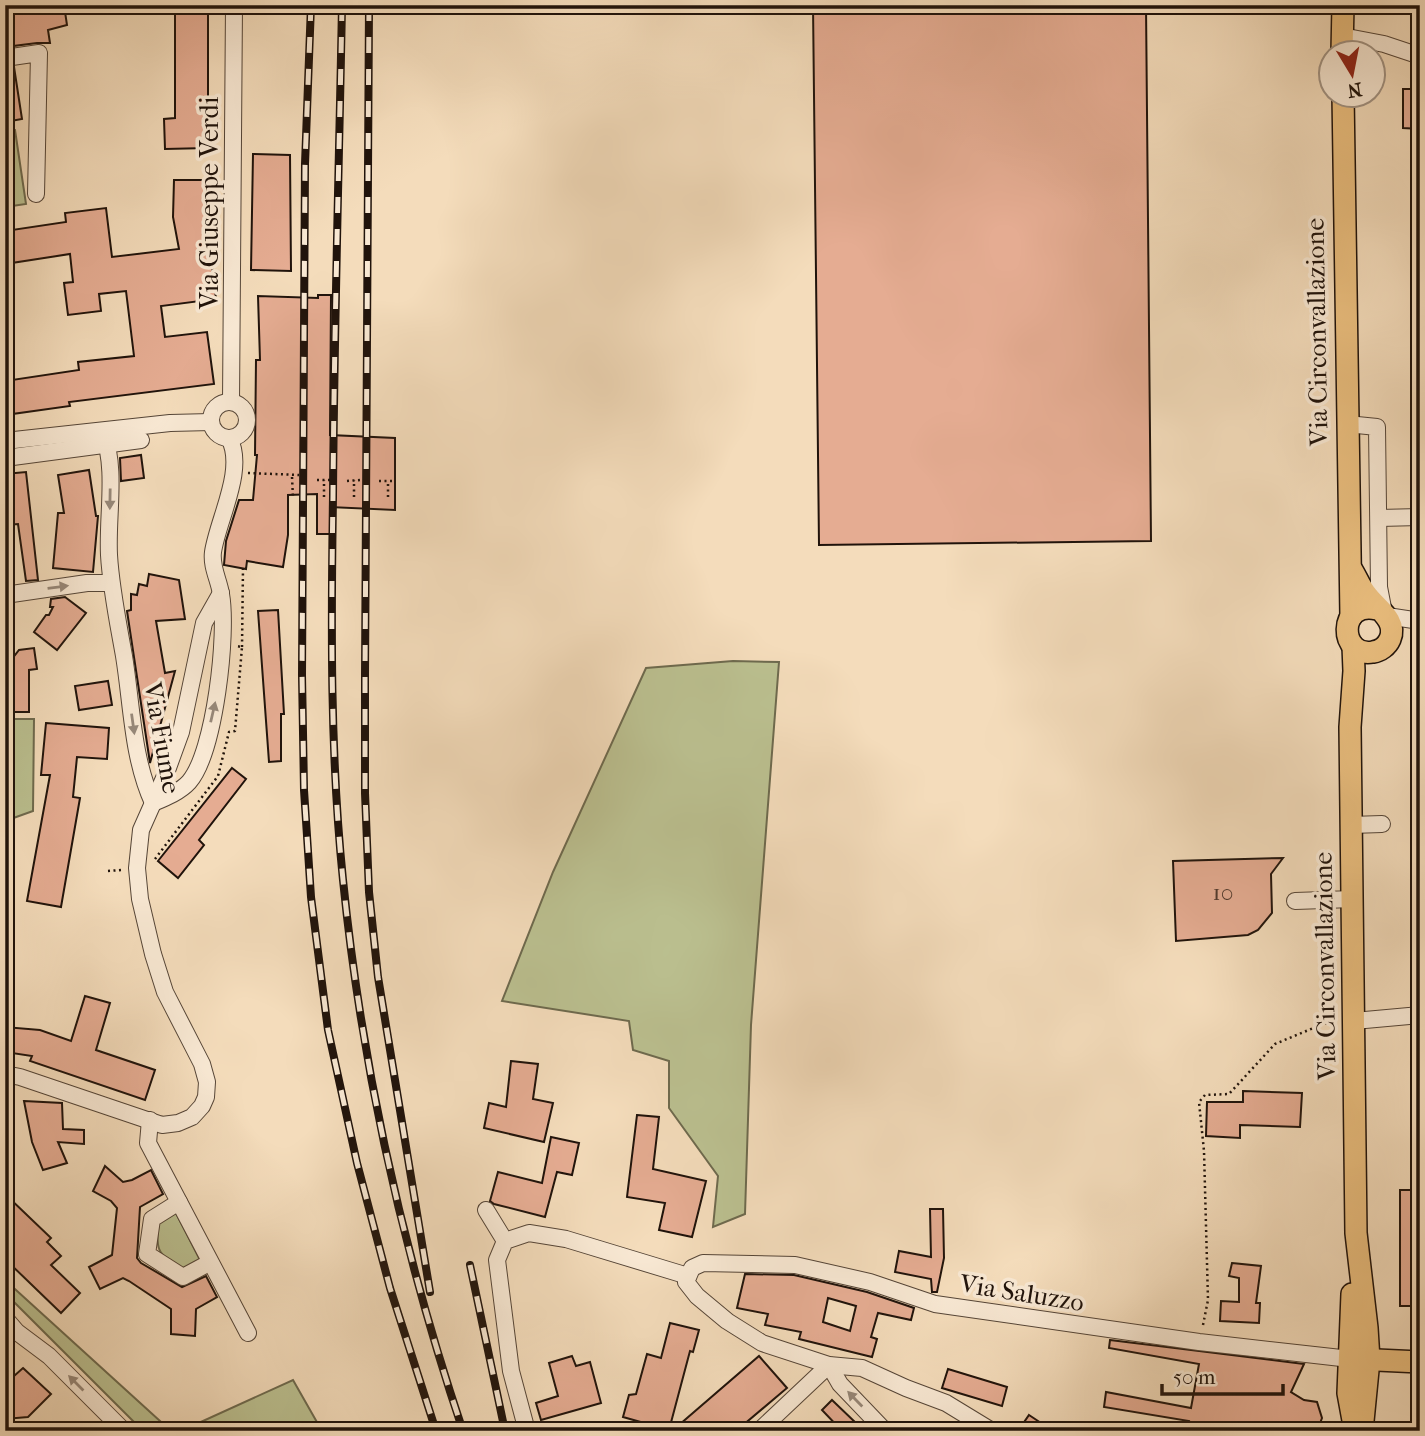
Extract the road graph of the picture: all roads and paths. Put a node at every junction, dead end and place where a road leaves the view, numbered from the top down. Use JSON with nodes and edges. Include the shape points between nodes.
{"nodes":[{"id":1,"x":234,"y":5,"type":"edge"},
{"id":2,"x":1343,"y":5,"type":"edge"},
{"id":3,"x":1342,"y":38,"type":"edge"},
{"id":4,"x":1386,"y":45,"type":"edge"},
{"id":5,"x":1420,"y":56,"type":"edge"},
{"id":6,"x":5,"y":58,"type":"edge"},
{"id":7,"x":1343,"y":108,"type":"edge"},
{"id":8,"x":36,"y":194,"type":"dead end"},
{"id":9,"x":232,"y":402,"type":"junction"},
{"id":10,"x":211,"y":422,"type":"junction"},
{"id":11,"x":1347,"y":424,"type":"junction"},
{"id":12,"x":229,"y":438,"type":"junction"},
{"id":13,"x":105,"y":439,"type":"junction"},
{"id":14,"x":141,"y":440,"type":"dead end"},
{"id":15,"x":5,"y":441,"type":"edge"},
{"id":16,"x":5,"y":458,"type":"edge"},
{"id":17,"x":234,"y":472,"type":"junction"},
{"id":18,"x":291,"y":475,"type":"junction"},
{"id":19,"x":299,"y":475,"type":"dead end"},
{"id":20,"x":317,"y":480,"type":"dead end"},
{"id":21,"x":324,"y":480,"type":"junction"},
{"id":22,"x":330,"y":480,"type":"dead end"},
{"id":23,"x":354,"y":480,"type":"junction"},
{"id":24,"x":361,"y":480,"type":"dead end"},
{"id":25,"x":347,"y":481,"type":"dead end"},
{"id":26,"x":379,"y":481,"type":"dead end"},
{"id":27,"x":388,"y":481,"type":"junction"},
{"id":28,"x":395,"y":481,"type":"dead end"},
{"id":29,"x":324,"y":497,"type":"dead end"},
{"id":30,"x":354,"y":497,"type":"dead end"},
{"id":31,"x":388,"y":497,"type":"dead end"},
{"id":32,"x":293,"y":498,"type":"dead end"},
{"id":33,"x":1420,"y":517,"type":"edge"},
{"id":34,"x":1379,"y":518,"type":"junction"},
{"id":35,"x":243,"y":568,"type":"dead end"},
{"id":36,"x":1352,"y":568,"type":"junction"},
{"id":37,"x":111,"y":583,"type":"junction"},
{"id":38,"x":221,"y":593,"type":"junction"},
{"id":39,"x":5,"y":595,"type":"edge"},
{"id":40,"x":1383,"y":612,"type":"junction"},
{"id":41,"x":1351,"y":617,"type":"junction"},
{"id":42,"x":1420,"y":623,"type":"edge"},
{"id":43,"x":222,"y":645,"type":"junction"},
{"id":44,"x":1384,"y":645,"type":"junction"},
{"id":45,"x":1353,"y":646,"type":"junction"},
{"id":46,"x":242,"y":647,"type":"junction"},
{"id":47,"x":1353,"y":699,"type":"junction"},
{"id":48,"x":153,"y":803,"type":"junction"},
{"id":49,"x":1382,"y":824,"type":"dead end"},
{"id":50,"x":1351,"y":825,"type":"junction"},
{"id":51,"x":152,"y":868,"type":"dead end"},
{"id":52,"x":1353,"y":899,"type":"junction"},
{"id":53,"x":1295,"y":901,"type":"dead end"},
{"id":54,"x":1420,"y":1015,"type":"edge"},
{"id":55,"x":1354,"y":1021,"type":"junction"},
{"id":56,"x":5,"y":1074,"type":"edge"},
{"id":57,"x":150,"y":1120,"type":"junction"},
{"id":58,"x":179,"y":1202,"type":"junction"},
{"id":59,"x":486,"y":1210,"type":"dead end"},
{"id":60,"x":505,"y":1241,"type":"junction"},
{"id":61,"x":209,"y":1263,"type":"junction"},
{"id":62,"x":690,"y":1272,"type":"junction"},
{"id":63,"x":5,"y":1318,"type":"edge"},
{"id":64,"x":248,"y":1333,"type":"dead end"},
{"id":65,"x":1199,"y":1342,"type":"junction"},
{"id":66,"x":1359,"y":1360,"type":"junction"},
{"id":67,"x":1420,"y":1362,"type":"edge"},
{"id":68,"x":829,"y":1365,"type":"junction"},
{"id":69,"x":124,"y":1431,"type":"edge"},
{"id":70,"x":527,"y":1431,"type":"edge"},
{"id":71,"x":759,"y":1431,"type":"edge"},
{"id":72,"x":885,"y":1431,"type":"edge"},
{"id":73,"x":992,"y":1431,"type":"edge"},
{"id":74,"x":1355,"y":1431,"type":"edge"},
{"id":75,"x":1362,"y":1431,"type":"edge"}],
"edges":[{"from":1,"to":9,"type":"street","name":"Via Giuseppe Verdi"},
{"from":2,"to":3,"type":"main road"},
{"from":4,"to":5,"type":"street"},
{"from":6,"to":8,"type":"street","via":[[39,53]]},
{"from":7,"to":11,"type":"main road","name":"Via Circonvallazione"},
{"from":9,"to":10,"type":"street","via":[[217,407]]},
{"from":9,"to":12,"type":"street","via":[[242,407],[247,424],[240,434]]},
{"from":10,"to":12,"type":"street","via":[[215,431]]},
{"from":10,"to":13,"type":"street","via":[[170,423]]},
{"from":11,"to":34,"type":"street","via":[[1377,427]]},
{"from":11,"to":36,"type":"main road","name":"Via Circonvallazione"},
{"from":12,"to":17,"type":"street","via":[[234,447]]},
{"from":13,"to":14,"type":"street"},
{"from":13,"to":15,"type":"street"},
{"from":13,"to":16,"type":"street"},
{"from":13,"to":37,"type":"street","name":"Via Fiume","one_way":true},
{"from":17,"to":18,"type":"path"},
{"from":17,"to":38,"type":"street","via":[[213,551]]},
{"from":18,"to":19,"type":"path"},
{"from":18,"to":32,"type":"path"},
{"from":20,"to":21,"type":"path"},
{"from":21,"to":22,"type":"path"},
{"from":21,"to":29,"type":"path"},
{"from":23,"to":24,"type":"path"},
{"from":23,"to":25,"type":"path"},
{"from":23,"to":30,"type":"path"},
{"from":26,"to":27,"type":"path"},
{"from":27,"to":28,"type":"path"},
{"from":27,"to":31,"type":"path"},
{"from":33,"to":34,"type":"street"},
{"from":34,"to":40,"type":"street"},
{"from":35,"to":46,"type":"path"},
{"from":36,"to":40,"type":"main road","name":"Via Circonvallazione","via":[[1363,591]]},
{"from":36,"to":41,"type":"main road","name":"Via Circonvallazione"},
{"from":39,"to":37,"type":"street","one_way":true},
{"from":37,"to":48,"type":"street","name":"Via Fiume","one_way":true,"via":[[138,761]]},
{"from":38,"to":43,"type":"street"},
{"from":38,"to":48,"type":"street","via":[[204,624],[181,732]]},
{"from":40,"to":41,"type":"main road","via":[[1360,610]]},
{"from":40,"to":42,"type":"street"},
{"from":40,"to":44,"type":"main road","name":"Via Circonvallazione","via":[[1392,627]]},
{"from":41,"to":45,"type":"main road","name":"Via Circonvallazione","via":[[1347,632]]},
{"from":42,"to":44,"type":"street"},
{"from":43,"to":46,"type":"path"},
{"from":48,"to":43,"type":"street","one_way":true,"via":[[188,783],[200,766],[215,707]]},
{"from":44,"to":45,"type":"main road","via":[[1364,652]]},
{"from":44,"to":47,"type":"main road","name":"Via Circonvallazione"},
{"from":45,"to":47,"type":"main road","name":"Via Circonvallazione"},
{"from":46,"to":51,"type":"path","via":[[235,730],[229,732],[218,776]]},
{"from":47,"to":50,"type":"main road","name":"Via Circonvallazione"},
{"from":48,"to":57,"type":"street","name":"Via Fiume","via":[[141,830],[136,868],[140,899],[165,992],[207,1082],[206,1097],[192,1117],[162,1125]]},
{"from":49,"to":50,"type":"street"},
{"from":50,"to":52,"type":"main road","name":"Via Circonvallazione"},
{"from":52,"to":53,"type":"street"},
{"from":52,"to":55,"type":"main road","name":"Via Circonvallazione"},
{"from":54,"to":55,"type":"street"},
{"from":55,"to":65,"type":"path","via":[[1323,1024],[1275,1044],[1229,1094],[1205,1095],[1199,1102],[1208,1300]]},
{"from":55,"to":66,"type":"main road","name":"Via Circonvallazione","via":[[1356,1233],[1352,1270]]},
{"from":56,"to":57,"type":"street"},
{"from":57,"to":58,"type":"street","via":[[148,1143]]},
{"from":58,"to":61,"type":"street"},
{"from":58,"to":61,"type":"street","via":[[152,1219],[147,1254],[183,1277]]},
{"from":59,"to":60,"type":"street"},
{"from":60,"to":62,"type":"street","name":"Via Saluzzo","via":[[529,1233],[566,1239]]},
{"from":60,"to":70,"type":"street","via":[[497,1260],[511,1371]]},
{"from":61,"to":64,"type":"street"},
{"from":62,"to":65,"type":"street","name":"Via Saluzzo","via":[[702,1263],[796,1265],[870,1282],[934,1304]]},
{"from":62,"to":68,"type":"street","via":[[685,1282],[727,1321],[762,1343]]},
{"from":69,"to":63,"type":"street","one_way":true},
{"from":65,"to":66,"type":"street","name":"Via Saluzzo"},
{"from":66,"to":67,"type":"main road"},
{"from":66,"to":74,"type":"main road","name":"Via Circonvallazione","via":[[1348,1393]]},
{"from":66,"to":75,"type":"main road","name":"Via Circonvallazione"},
{"from":68,"to":71,"type":"street"},
{"from":72,"to":68,"type":"street","one_way":true,"via":[[840,1384]]},
{"from":68,"to":73,"type":"street","via":[[862,1368],[946,1403]]}]}
